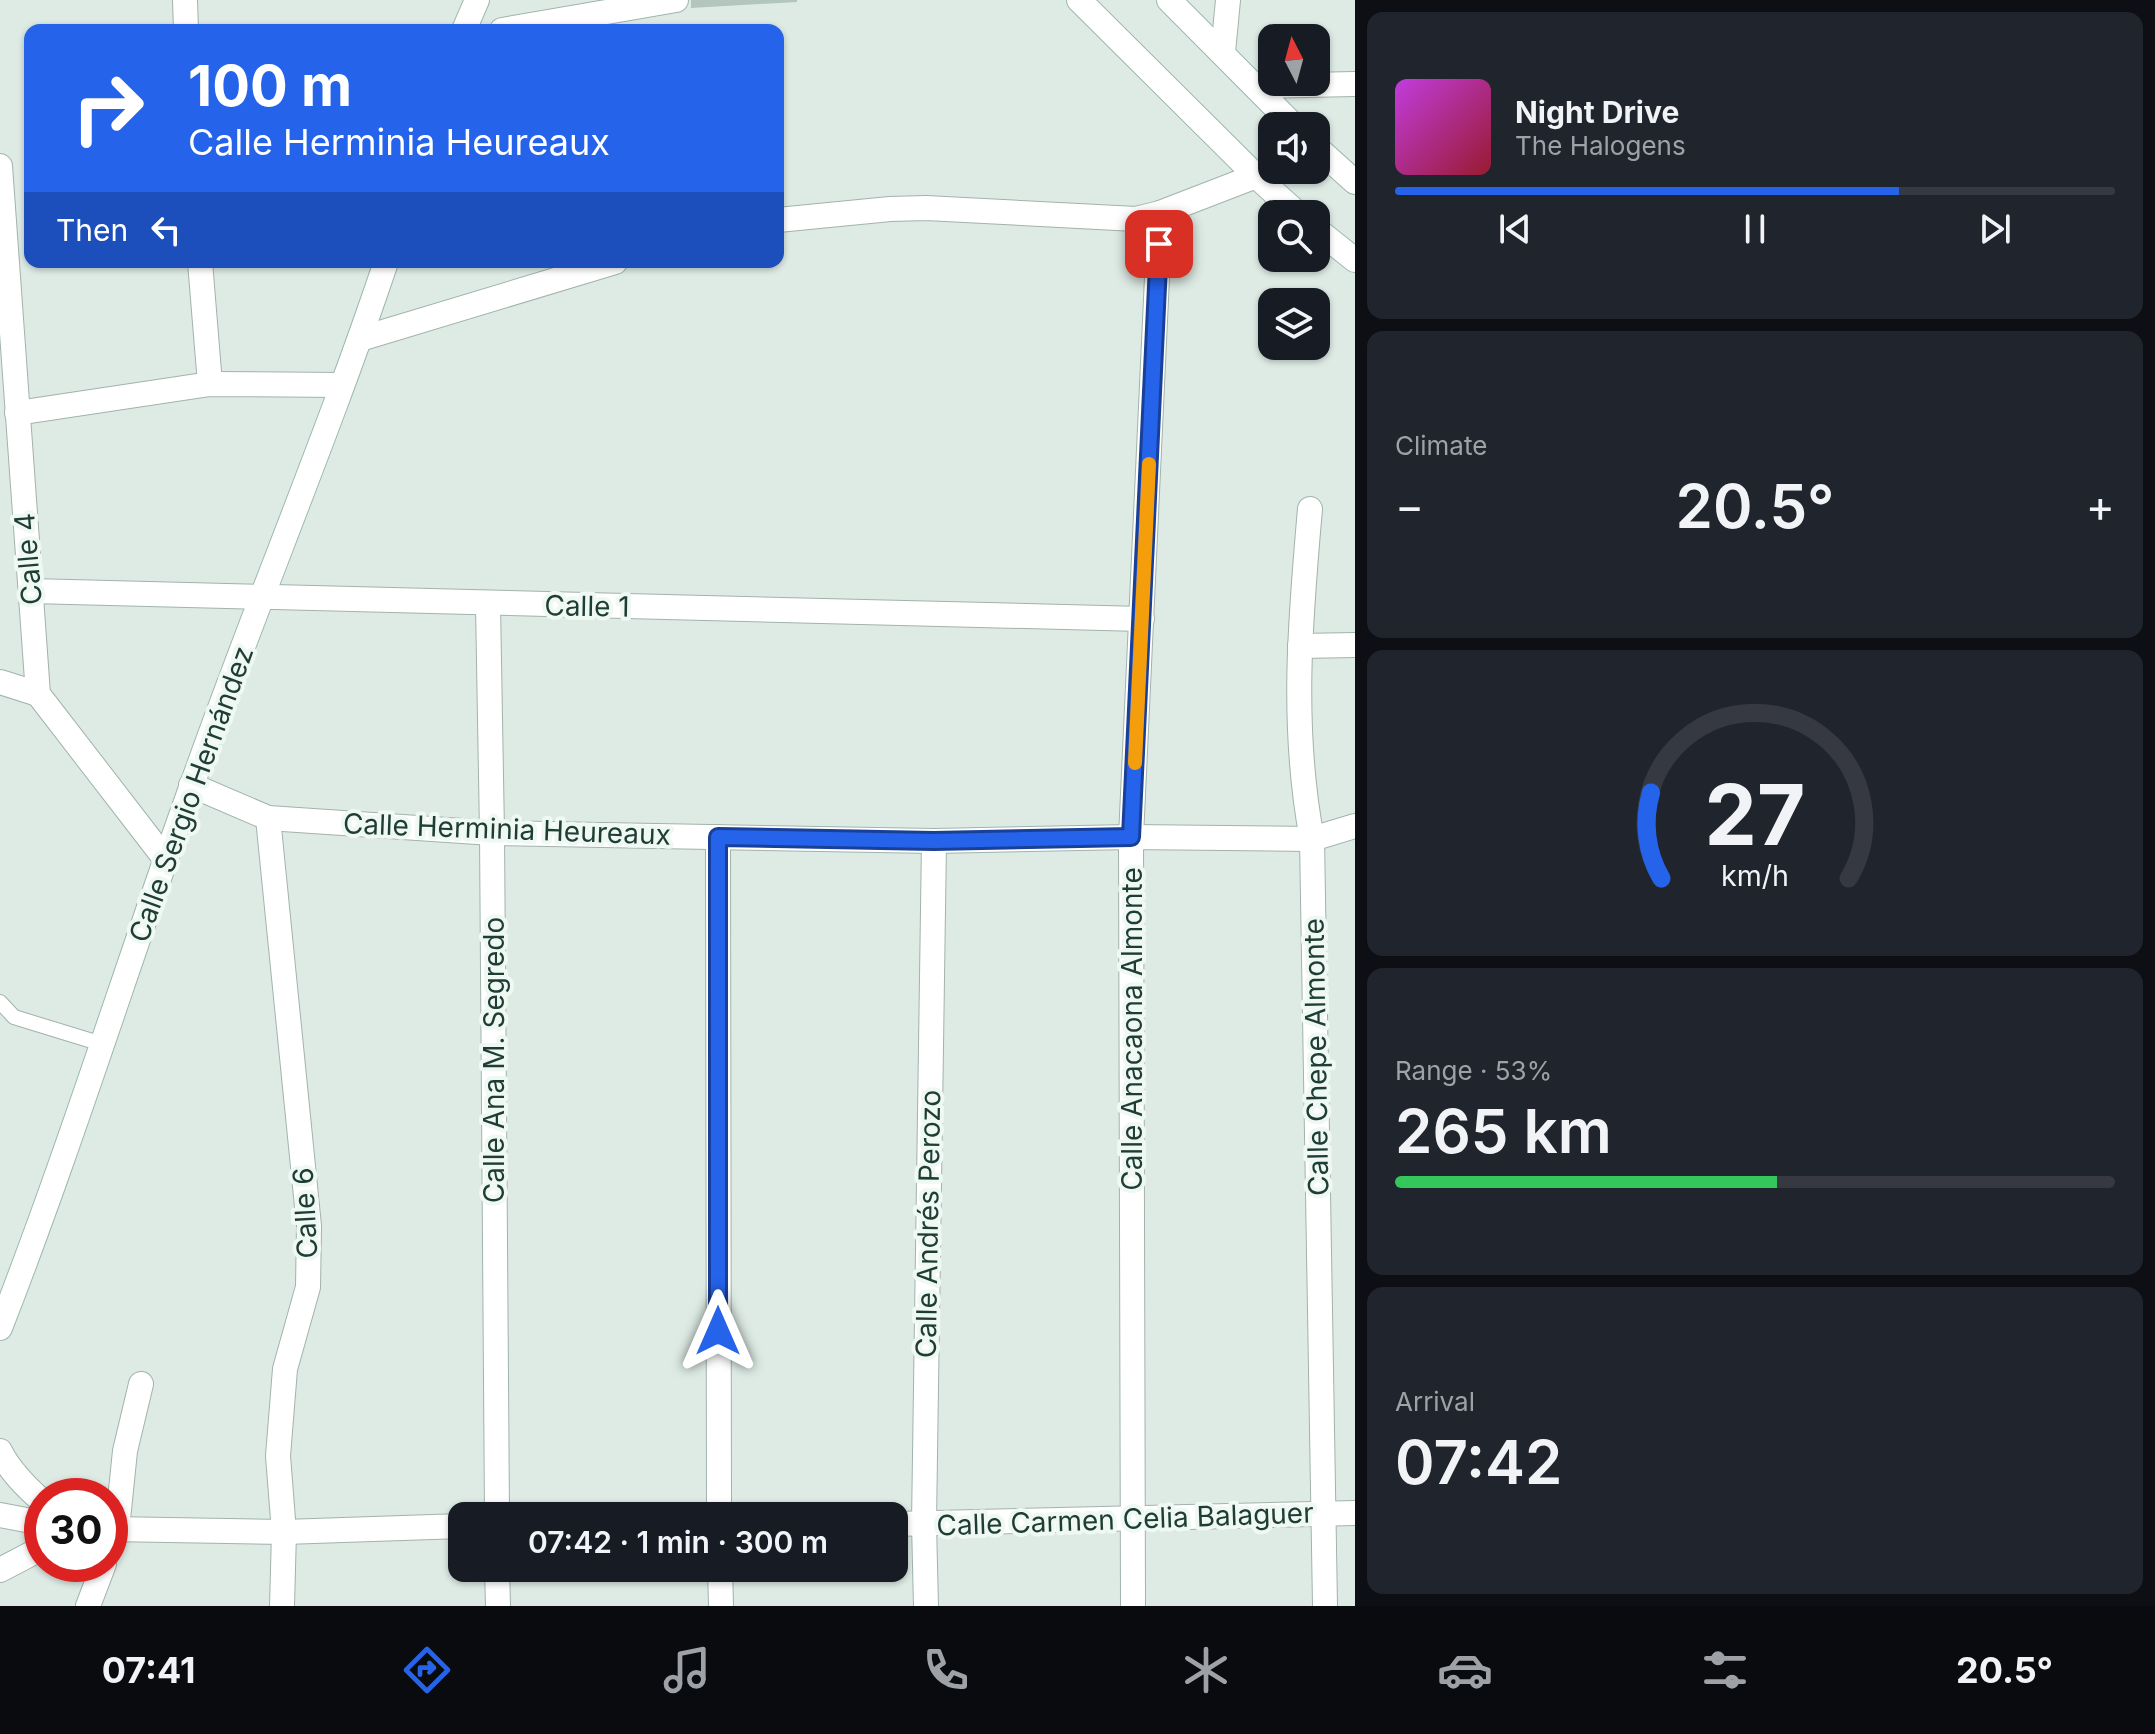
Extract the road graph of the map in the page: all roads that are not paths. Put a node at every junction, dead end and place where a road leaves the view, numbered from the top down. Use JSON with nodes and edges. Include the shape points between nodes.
{"nodes":[{"id":1,"x":185,"y":0,"type":"edge"},
{"id":2,"x":477,"y":0,"type":"edge"},
{"id":3,"x":676,"y":0,"type":"edge"},
{"id":4,"x":1079,"y":0,"type":"edge"},
{"id":5,"x":1169,"y":0,"type":"edge"},
{"id":6,"x":1228,"y":0,"type":"edge"},
{"id":7,"x":186,"y":24,"type":"edge"},
{"id":8,"x":467,"y":24,"type":"edge"},
{"id":9,"x":537,"y":24,"type":"edge"},
{"id":10,"x":1223,"y":52,"type":"junction"},
{"id":11,"x":1355,"y":84,"type":"edge"},
{"id":12,"x":1256,"y":86,"type":"junction"},
{"id":13,"x":1281,"y":112,"type":"edge"},
{"id":14,"x":1330,"y":160,"type":"edge"},
{"id":15,"x":0,"y":166,"type":"edge"},
{"id":16,"x":1256,"y":176,"type":"junction"},
{"id":17,"x":1355,"y":182,"type":"edge"},
{"id":18,"x":1283,"y":200,"type":"edge"},
{"id":19,"x":1160,"y":213,"type":"junction"},
{"id":20,"x":784,"y":219,"type":"edge"},
{"id":21,"x":1330,"y":240,"type":"edge"},
{"id":22,"x":1355,"y":260,"type":"edge"},
{"id":23,"x":200,"y":268,"type":"edge"},
{"id":24,"x":384,"y":268,"type":"edge"},
{"id":25,"x":595,"y":268,"type":"edge"},
{"id":26,"x":360,"y":339,"type":"junction"},
{"id":27,"x":210,"y":384,"type":"junction"},
{"id":28,"x":342,"y":385,"type":"junction"},
{"id":29,"x":17,"y":413,"type":"junction"},
{"id":30,"x":1310,"y":509,"type":"dead end"},
{"id":31,"x":31,"y":591,"type":"junction"},
{"id":32,"x":262,"y":598,"type":"junction"},
{"id":33,"x":488,"y":604,"type":"junction"},
{"id":34,"x":1142,"y":619,"type":"junction"},
{"id":35,"x":1355,"y":645,"type":"edge"},
{"id":36,"x":1300,"y":646,"type":"junction"},
{"id":37,"x":0,"y":682,"type":"edge"},
{"id":38,"x":38,"y":694,"type":"junction"},
{"id":39,"x":191,"y":785,"type":"junction"},
{"id":40,"x":268,"y":818,"type":"junction"},
{"id":41,"x":1355,"y":826,"type":"edge"},
{"id":42,"x":492,"y":833,"type":"junction"},
{"id":43,"x":718,"y":837,"type":"junction"},
{"id":44,"x":1131,"y":837,"type":"junction"},
{"id":45,"x":1312,"y":839,"type":"junction"},
{"id":46,"x":934,"y":841,"type":"junction"},
{"id":47,"x":166,"y":860,"type":"junction"},
{"id":48,"x":0,"y":1002,"type":"edge"},
{"id":49,"x":102,"y":1044,"type":"junction"},
{"id":50,"x":6,"y":1289,"type":"edge"},
{"id":51,"x":0,"y":1328,"type":"edge"},
{"id":52,"x":141,"y":1384,"type":"dead end"},
{"id":53,"x":0,"y":1451,"type":"edge"},
{"id":54,"x":121,"y":1478,"type":"edge"},
{"id":55,"x":24,"y":1485,"type":"edge"},
{"id":56,"x":497,"y":1502,"type":"edge"},
{"id":57,"x":719,"y":1502,"type":"edge"},
{"id":58,"x":1355,"y":1513,"type":"edge"},
{"id":59,"x":1323,"y":1514,"type":"junction"},
{"id":60,"x":0,"y":1515,"type":"edge"},
{"id":61,"x":24,"y":1520,"type":"edge"},
{"id":62,"x":1132,"y":1520,"type":"junction"},
{"id":63,"x":908,"y":1524,"type":"edge"},
{"id":64,"x":924,"y":1524,"type":"junction"},
{"id":65,"x":448,"y":1526,"type":"edge"},
{"id":66,"x":284,"y":1532,"type":"junction"},
{"id":67,"x":128,"y":1535,"type":"edge"},
{"id":68,"x":24,"y":1557,"type":"edge"},
{"id":69,"x":0,"y":1570,"type":"edge"},
{"id":70,"x":97,"y":1582,"type":"edge"},
{"id":71,"x":497,"y":1582,"type":"edge"},
{"id":72,"x":720,"y":1582,"type":"edge"},
{"id":73,"x":88,"y":1606,"type":"edge"},
{"id":74,"x":282,"y":1606,"type":"edge"},
{"id":75,"x":498,"y":1606,"type":"edge"},
{"id":76,"x":721,"y":1606,"type":"edge"},
{"id":77,"x":926,"y":1606,"type":"edge"},
{"id":78,"x":1133,"y":1606,"type":"edge"},
{"id":79,"x":1325,"y":1606,"type":"edge"}],
"edges":[{"from":1,"to":7,"type":"street"},
{"from":2,"to":8,"type":"street"},
{"from":3,"to":9,"type":"street"},
{"from":4,"to":16,"type":"street"},
{"from":5,"to":10,"type":"street"},
{"from":6,"to":10,"type":"street"},
{"from":10,"to":12,"type":"street"},
{"from":11,"to":12,"type":"street"},
{"from":12,"to":13,"type":"street"},
{"from":14,"to":17,"type":"street"},
{"from":15,"to":29,"type":"street","name":"Calle 4"},
{"from":16,"to":18,"type":"street"},
{"from":16,"to":19,"type":"street"},
{"from":19,"to":20,"type":"street","via":[[1128,219],[890,209]]},
{"from":19,"to":34,"type":"street","name":"Calle Anacaona Almonte"},
{"from":21,"to":22,"type":"street"},
{"from":23,"to":27,"type":"street"},
{"from":24,"to":26,"type":"street","name":"Calle Sergio Hernández"},
{"from":25,"to":26,"type":"street"},
{"from":26,"to":28,"type":"street","name":"Calle Sergio Hernández"},
{"from":27,"to":28,"type":"street"},
{"from":27,"to":29,"type":"street"},
{"from":28,"to":32,"type":"street","name":"Calle Sergio Hernández"},
{"from":29,"to":31,"type":"street","name":"Calle 4"},
{"from":30,"to":36,"type":"street","name":"Calle Chepe Almonte"},
{"from":31,"to":32,"type":"street","name":"Calle 1"},
{"from":31,"to":38,"type":"street","name":"Calle 4"},
{"from":32,"to":33,"type":"street","name":"Calle 1"},
{"from":32,"to":39,"type":"street","name":"Calle Sergio Hernández"},
{"from":33,"to":34,"type":"street","name":"Calle 1"},
{"from":33,"to":42,"type":"street","name":"Calle Ana M. Segredo"},
{"from":34,"to":44,"type":"street","name":"Calle Anacaona Almonte"},
{"from":35,"to":36,"type":"street"},
{"from":36,"to":45,"type":"street","name":"Calle Chepe Almonte","via":[[1300,751]]},
{"from":37,"to":38,"type":"street"},
{"from":38,"to":47,"type":"street"},
{"from":39,"to":40,"type":"street","name":"Calle Herminia Heureaux"},
{"from":39,"to":47,"type":"street","name":"Calle Sergio Hernández"},
{"from":40,"to":42,"type":"street","name":"Calle Herminia Heureaux"},
{"from":40,"to":66,"type":"street","name":"Calle 6","via":[[309,1226],[308,1287],[285,1369],[280,1427]]},
{"from":41,"to":45,"type":"street","name":"Calle Herminia Heureaux"},
{"from":42,"to":43,"type":"street","name":"Calle Herminia Heureaux"},
{"from":42,"to":56,"type":"street","name":"Calle Ana M. Segredo"},
{"from":43,"to":46,"type":"street","name":"Calle Herminia Heureaux"},
{"from":43,"to":57,"type":"street"},
{"from":44,"to":45,"type":"street","name":"Calle Herminia Heureaux"},
{"from":44,"to":46,"type":"street","name":"Calle Herminia Heureaux"},
{"from":44,"to":62,"type":"street","name":"Calle Anacaona Almonte"},
{"from":45,"to":59,"type":"street","name":"Calle Chepe Almonte"},
{"from":46,"to":64,"type":"street","name":"Calle Andrés Perozo"},
{"from":47,"to":49,"type":"street","name":"Calle Sergio Hernández"},
{"from":48,"to":49,"type":"lane","via":[[14,1017]]},
{"from":49,"to":50,"type":"street","name":"Calle Sergio Hernández"},
{"from":50,"to":51,"type":"street","name":"Calle Sergio Hernández"},
{"from":52,"to":54,"type":"street"},
{"from":53,"to":55,"type":"street"},
{"from":58,"to":59,"type":"street","name":"Calle Carmen Celia Balaguer"},
{"from":59,"to":62,"type":"street","name":"Calle Carmen Celia Balaguer"},
{"from":59,"to":79,"type":"street","name":"Calle Chepe Almonte"},
{"from":60,"to":61,"type":"street"},
{"from":62,"to":64,"type":"street","name":"Calle Carmen Celia Balaguer"},
{"from":62,"to":78,"type":"street","name":"Calle Anacaona Almonte"},
{"from":63,"to":64,"type":"street","name":"Calle Carmen Celia Balaguer"},
{"from":64,"to":77,"type":"street","name":"Calle Andrés Perozo"},
{"from":65,"to":66,"type":"street"},
{"from":66,"to":67,"type":"street"},
{"from":66,"to":74,"type":"street","name":"Calle 6"},
{"from":68,"to":69,"type":"street"},
{"from":70,"to":73,"type":"street"},
{"from":71,"to":75,"type":"street"},
{"from":72,"to":76,"type":"street"}]}
